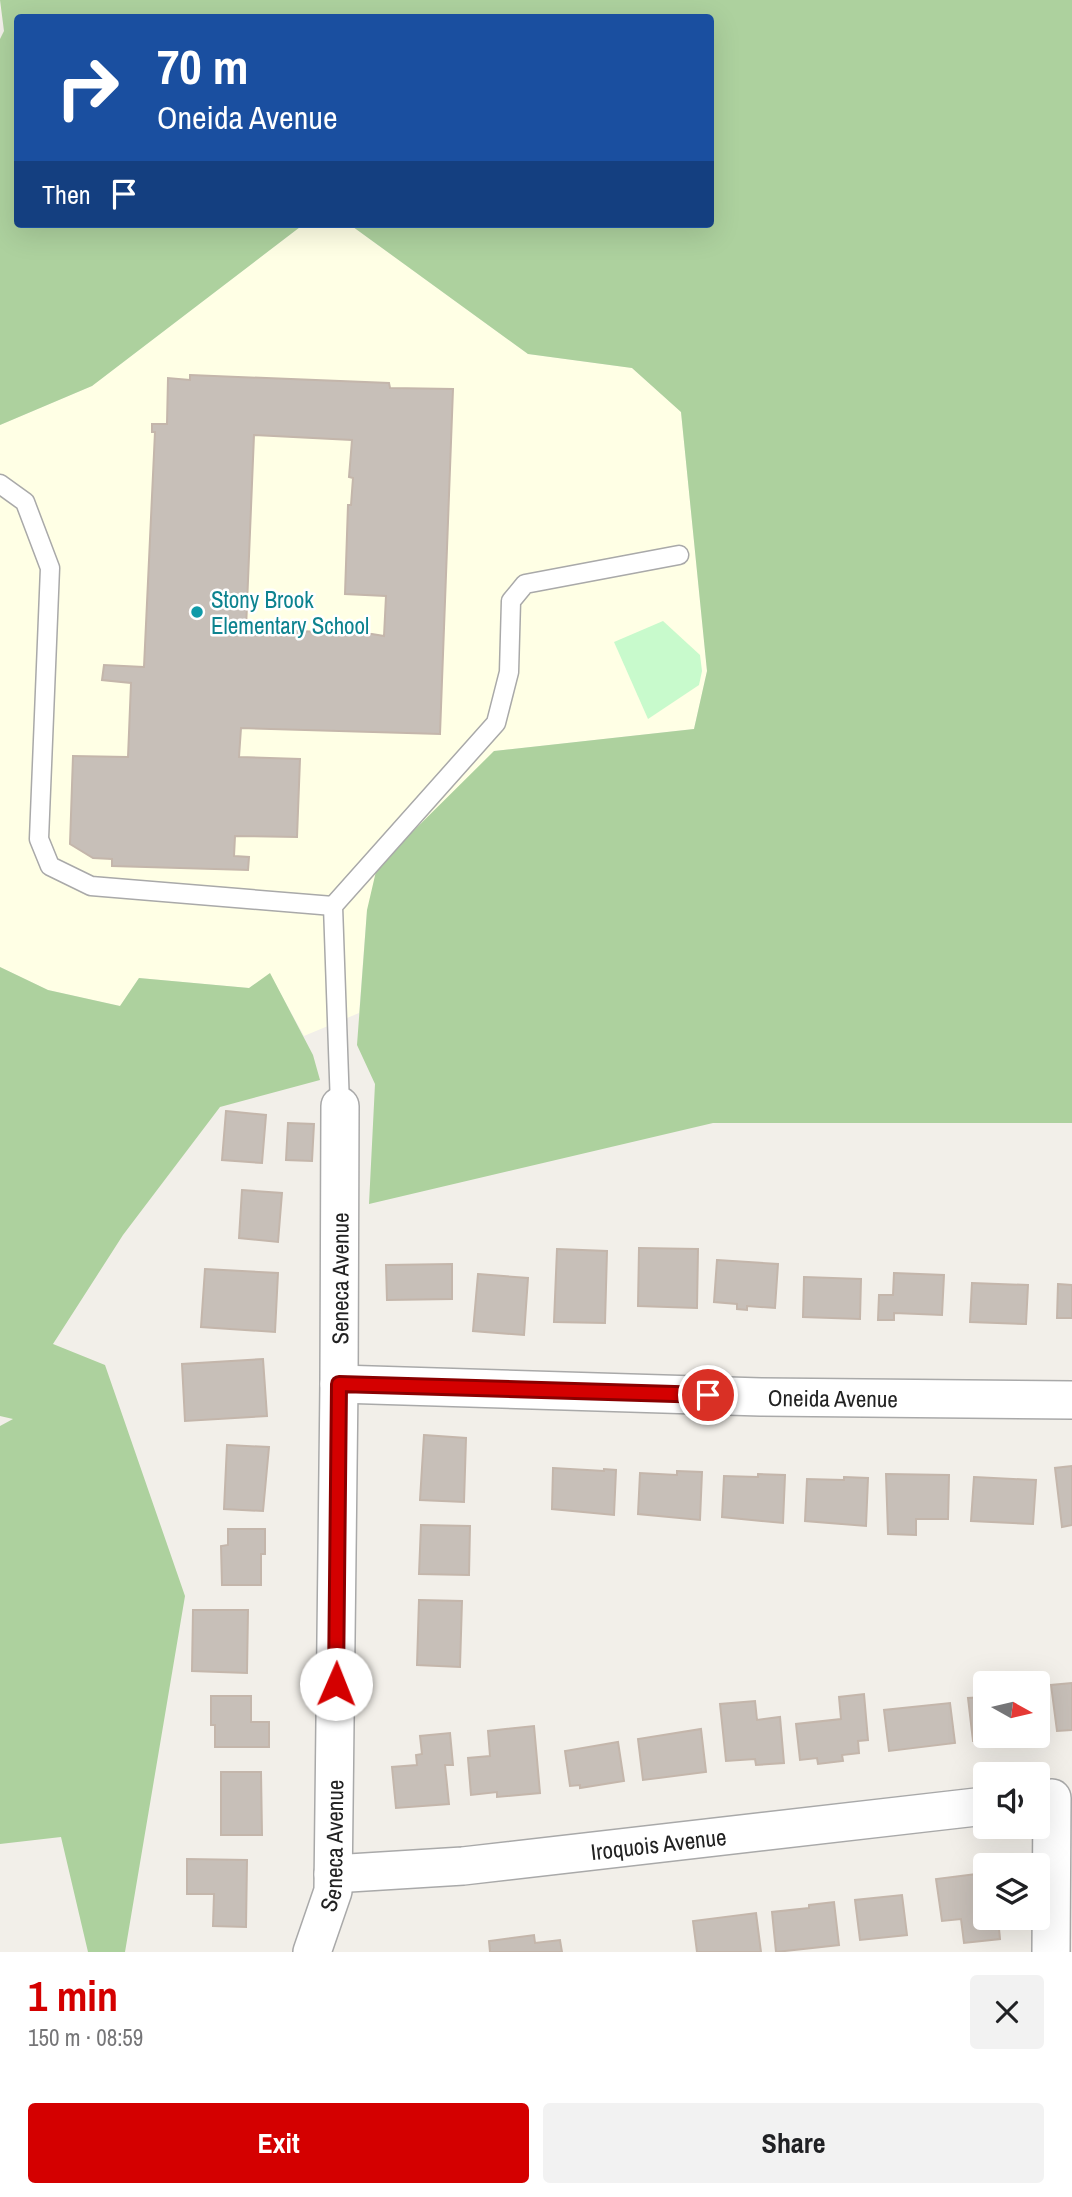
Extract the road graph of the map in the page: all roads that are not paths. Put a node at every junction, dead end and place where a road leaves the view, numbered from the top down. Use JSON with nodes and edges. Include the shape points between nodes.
{"nodes":[{"id":1,"x":0,"y":484,"type":"edge"},
{"id":2,"x":679,"y":555,"type":"dead end"},
{"id":3,"x":333,"y":905,"type":"junction"},
{"id":4,"x":340,"y":1107,"type":"joint"},
{"id":5,"x":339,"y":1384,"type":"junction"},
{"id":6,"x":1072,"y":1400,"type":"edge"},
{"id":7,"x":1054,"y":1798,"type":"edge"},
{"id":8,"x":973,"y":1807,"type":"edge"},
{"id":9,"x":333,"y":1874,"type":"junction"},
{"id":10,"x":312,"y":1952,"type":"edge"},
{"id":11,"x":1051,"y":1952,"type":"edge"}],
"edges":[{"from":1,"to":3,"type":"lane","via":[[26,502],[50,568],[39,839],[50,866],[91,886]]},
{"from":2,"to":3,"type":"lane","via":[[525,584],[510,601],[509,672],[496,723]]},
{"from":3,"to":4,"type":"lane"},
{"from":4,"to":5,"type":"street","name":"Seneca Avenue"},
{"from":5,"to":6,"type":"street","name":"Oneida Avenue","via":[[761,1397]]},
{"from":5,"to":9,"type":"street","name":"Seneca Avenue"},
{"from":7,"to":11,"type":"street"},
{"from":8,"to":9,"type":"street","name":"Iroquois Avenue","via":[[463,1866]]},
{"from":9,"to":10,"type":"street","name":"Seneca Avenue","via":[[333,1891]]}]}
